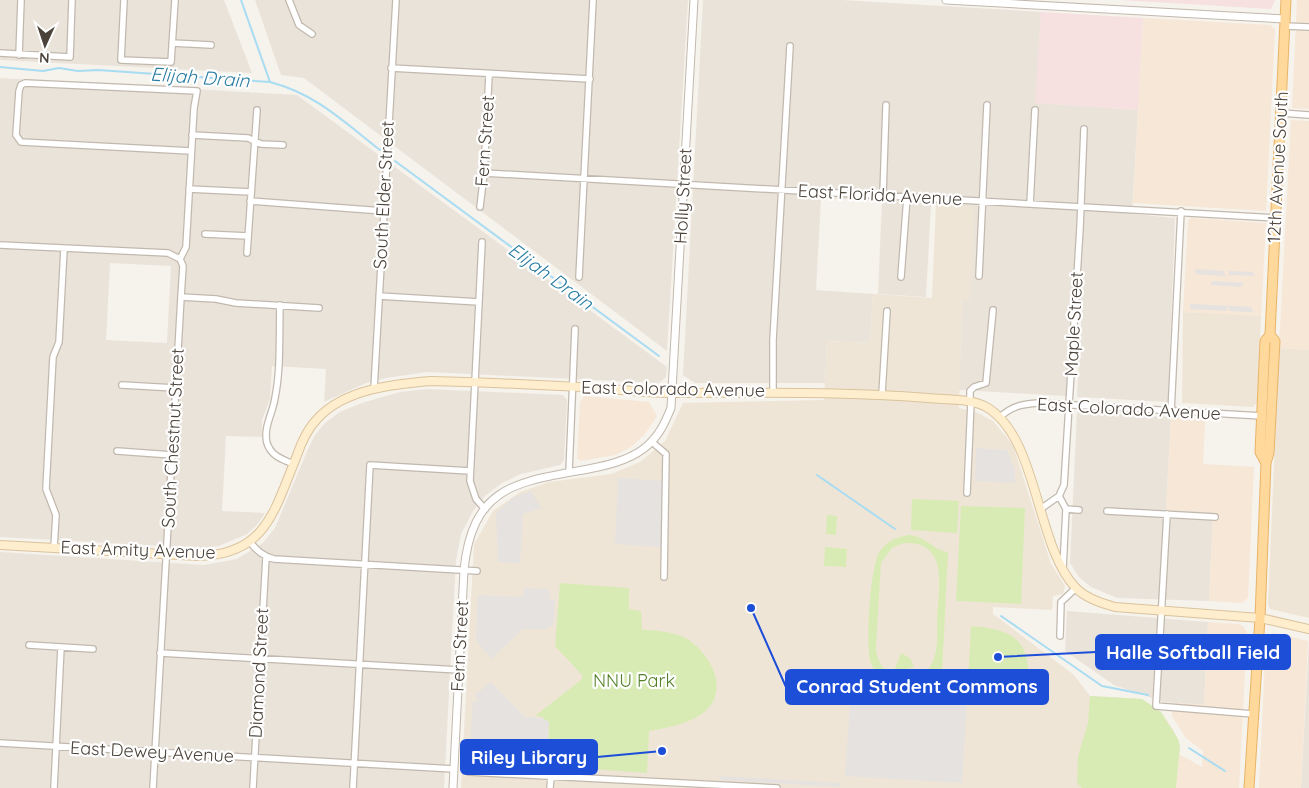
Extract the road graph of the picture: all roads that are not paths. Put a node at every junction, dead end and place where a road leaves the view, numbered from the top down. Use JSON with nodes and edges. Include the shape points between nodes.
{"nodes":[{"id":1,"x":21,"y":0,"type":"edge"},
{"id":2,"x":72,"y":0,"type":"edge"},
{"id":3,"x":124,"y":0,"type":"edge"},
{"id":4,"x":175,"y":0,"type":"edge"},
{"id":5,"x":289,"y":0,"type":"edge"},
{"id":6,"x":396,"y":0,"type":"edge"},
{"id":7,"x":593,"y":0,"type":"edge"},
{"id":8,"x":694,"y":0,"type":"edge"},
{"id":9,"x":946,"y":0,"type":"edge"},
{"id":10,"x":1286,"y":0,"type":"edge"},
{"id":11,"x":1285,"y":22,"type":"junction"},
{"id":12,"x":1309,"y":27,"type":"edge"},
{"id":13,"x":312,"y":34,"type":"dead end"},
{"id":14,"x":172,"y":43,"type":"junction"},
{"id":15,"x":211,"y":46,"type":"dead end"},
{"id":16,"x":790,"y":46,"type":"dead end"},
{"id":17,"x":0,"y":53,"type":"edge"},
{"id":18,"x":19,"y":54,"type":"junction"},
{"id":19,"x":391,"y":68,"type":"junction"},
{"id":20,"x":489,"y":75,"type":"junction"},
{"id":21,"x":590,"y":79,"type":"junction"},
{"id":22,"x":886,"y":105,"type":"dead end"},
{"id":23,"x":987,"y":105,"type":"dead end"},
{"id":24,"x":257,"y":110,"type":"dead end"},
{"id":25,"x":1035,"y":110,"type":"dead end"},
{"id":26,"x":1281,"y":113,"type":"junction"},
{"id":27,"x":1309,"y":116,"type":"edge"},
{"id":28,"x":1084,"y":129,"type":"dead end"},
{"id":29,"x":192,"y":135,"type":"junction"},
{"id":30,"x":254,"y":141,"type":"junction"},
{"id":31,"x":283,"y":145,"type":"dead end"},
{"id":32,"x":191,"y":151,"type":"junction"},
{"id":33,"x":484,"y":173,"type":"junction"},
{"id":34,"x":585,"y":178,"type":"junction"},
{"id":35,"x":684,"y":185,"type":"junction"},
{"id":36,"x":189,"y":189,"type":"junction"},
{"id":37,"x":781,"y":190,"type":"junction"},
{"id":38,"x":251,"y":192,"type":"junction"},
{"id":39,"x":883,"y":195,"type":"junction"},
{"id":40,"x":907,"y":197,"type":"junction"},
{"id":41,"x":982,"y":200,"type":"junction"},
{"id":42,"x":250,"y":201,"type":"junction"},
{"id":43,"x":1030,"y":204,"type":"junction"},
{"id":44,"x":1081,"y":206,"type":"junction"},
{"id":45,"x":480,"y":207,"type":"dead end"},
{"id":46,"x":383,"y":211,"type":"junction"},
{"id":47,"x":1181,"y":211,"type":"junction"},
{"id":48,"x":1276,"y":218,"type":"junction"},
{"id":49,"x":205,"y":234,"type":"dead end"},
{"id":50,"x":248,"y":236,"type":"junction"},
{"id":51,"x":482,"y":242,"type":"dead end"},
{"id":52,"x":0,"y":245,"type":"edge"},
{"id":53,"x":64,"y":249,"type":"junction"},
{"id":54,"x":247,"y":253,"type":"dead end"},
{"id":55,"x":180,"y":260,"type":"junction"},
{"id":56,"x":579,"y":276,"type":"dead end"},
{"id":57,"x":979,"y":276,"type":"dead end"},
{"id":58,"x":900,"y":277,"type":"dead end"},
{"id":59,"x":379,"y":296,"type":"junction"},
{"id":60,"x":181,"y":297,"type":"junction"},
{"id":61,"x":479,"y":302,"type":"junction"},
{"id":62,"x":280,"y":306,"type":"junction"},
{"id":63,"x":319,"y":308,"type":"dead end"},
{"id":64,"x":887,"y":310,"type":"dead end"},
{"id":65,"x":993,"y":310,"type":"dead end"},
{"id":66,"x":575,"y":329,"type":"dead end"},
{"id":67,"x":1270,"y":335,"type":"junction"},
{"id":68,"x":475,"y":382,"type":"junction"},
{"id":69,"x":122,"y":385,"type":"dead end"},
{"id":70,"x":573,"y":387,"type":"junction"},
{"id":71,"x":175,"y":388,"type":"junction"},
{"id":72,"x":374,"y":389,"type":"junction"},
{"id":73,"x":773,"y":391,"type":"junction"},
{"id":74,"x":673,"y":393,"type":"junction"},
{"id":75,"x":882,"y":394,"type":"junction"},
{"id":76,"x":971,"y":402,"type":"junction"},
{"id":77,"x":1070,"y":405,"type":"junction"},
{"id":78,"x":1171,"y":412,"type":"junction"},
{"id":79,"x":1262,"y":416,"type":"junction"},
{"id":80,"x":1000,"y":417,"type":"junction"},
{"id":81,"x":652,"y":442,"type":"junction"},
{"id":82,"x":117,"y":451,"type":"dead end"},
{"id":83,"x":172,"y":455,"type":"junction"},
{"id":84,"x":1266,"y":462,"type":"junction"},
{"id":85,"x":293,"y":464,"type":"junction"},
{"id":86,"x":470,"y":471,"type":"junction"},
{"id":87,"x":569,"y":472,"type":"junction"},
{"id":88,"x":967,"y":493,"type":"dead end"},
{"id":89,"x":1059,"y":496,"type":"junction"},
{"id":90,"x":1042,"y":508,"type":"junction"},
{"id":91,"x":485,"y":509,"type":"junction"},
{"id":92,"x":1066,"y":509,"type":"junction"},
{"id":93,"x":1079,"y":510,"type":"dead end"},
{"id":94,"x":1107,"y":511,"type":"dead end"},
{"id":95,"x":1167,"y":514,"type":"junction"},
{"id":96,"x":1215,"y":517,"type":"dead end"},
{"id":97,"x":250,"y":542,"type":"junction"},
{"id":98,"x":0,"y":545,"type":"edge"},
{"id":99,"x":54,"y":547,"type":"junction"},
{"id":100,"x":166,"y":554,"type":"junction"},
{"id":101,"x":266,"y":557,"type":"junction"},
{"id":102,"x":364,"y":564,"type":"junction"},
{"id":103,"x":1063,"y":568,"type":"junction"},
{"id":104,"x":464,"y":570,"type":"junction"},
{"id":105,"x":477,"y":571,"type":"dead end"},
{"id":106,"x":664,"y":577,"type":"dead end"},
{"id":107,"x":1076,"y":588,"type":"junction"},
{"id":108,"x":1160,"y":608,"type":"junction"},
{"id":109,"x":1260,"y":618,"type":"junction"},
{"id":110,"x":1309,"y":629,"type":"edge"},
{"id":111,"x":1060,"y":636,"type":"dead end"},
{"id":112,"x":29,"y":646,"type":"dead end"},
{"id":113,"x":62,"y":647,"type":"junction"},
{"id":114,"x":93,"y":649,"type":"dead end"},
{"id":115,"x":160,"y":653,"type":"junction"},
{"id":116,"x":260,"y":659,"type":"junction"},
{"id":117,"x":359,"y":664,"type":"junction"},
{"id":118,"x":459,"y":670,"type":"junction"},
{"id":119,"x":1253,"y":714,"type":"junction"},
{"id":120,"x":0,"y":744,"type":"edge"},
{"id":121,"x":56,"y":747,"type":"junction"},
{"id":122,"x":155,"y":752,"type":"junction"},
{"id":123,"x":254,"y":758,"type":"junction"},
{"id":124,"x":354,"y":763,"type":"junction"},
{"id":125,"x":454,"y":769,"type":"junction"},
{"id":126,"x":469,"y":772,"type":"dead end"},
{"id":127,"x":551,"y":776,"type":"junction"},
{"id":128,"x":652,"y":785,"type":"edge"},
{"id":129,"x":752,"y":787,"type":"edge"},
{"id":130,"x":54,"y":788,"type":"edge"},
{"id":131,"x":153,"y":788,"type":"edge"},
{"id":132,"x":253,"y":788,"type":"edge"},
{"id":133,"x":353,"y":788,"type":"edge"},
{"id":134,"x":453,"y":788,"type":"edge"},
{"id":135,"x":550,"y":788,"type":"edge"},
{"id":136,"x":776,"y":788,"type":"edge"},
{"id":137,"x":1249,"y":788,"type":"edge"}],
"edges":[{"from":1,"to":18,"type":"street"},
{"from":2,"to":18,"type":"street","via":[[70,57]]},
{"from":3,"to":14,"type":"street","via":[[121,60],[171,62]]},
{"from":4,"to":14,"type":"street"},
{"from":5,"to":13,"type":"street","via":[[299,25]]},
{"from":6,"to":19,"type":"street","name":"South Elder Street"},
{"from":7,"to":21,"type":"street"},
{"from":8,"to":35,"type":"street","name":"Holly Street"},
{"from":9,"to":11,"type":"street"},
{"from":10,"to":11,"type":"main road","name":"12th Avenue South"},
{"from":11,"to":12,"type":"street"},
{"from":11,"to":26,"type":"main road","name":"12th Avenue South"},
{"from":14,"to":15,"type":"street"},
{"from":16,"to":37,"type":"street"},
{"from":17,"to":18,"type":"street"},
{"from":19,"to":20,"type":"street"},
{"from":19,"to":46,"type":"street","name":"South Elder Street"},
{"from":20,"to":21,"type":"street"},
{"from":20,"to":33,"type":"street","name":"Fern Street"},
{"from":21,"to":34,"type":"street"},
{"from":22,"to":39,"type":"street"},
{"from":23,"to":41,"type":"street"},
{"from":24,"to":30,"type":"street"},
{"from":25,"to":43,"type":"street"},
{"from":26,"to":27,"type":"street"},
{"from":26,"to":48,"type":"main road","name":"12th Avenue South"},
{"from":28,"to":44,"type":"street","name":"Maple Street"},
{"from":29,"to":30,"type":"street"},
{"from":29,"to":32,"type":"street","name":"South Chestnut Street"},
{"from":29,"to":32,"type":"street","name":"South Chestnut Street","via":[[197,91],[25,83],[19,91],[16,135],[21,142]]},
{"from":30,"to":31,"type":"street"},
{"from":30,"to":38,"type":"street"},
{"from":32,"to":36,"type":"street","name":"South Chestnut Street"},
{"from":33,"to":34,"type":"street","name":"East Florida Avenue"},
{"from":33,"to":45,"type":"street","name":"Fern Street"},
{"from":34,"to":35,"type":"street","name":"East Florida Avenue"},
{"from":34,"to":56,"type":"street"},
{"from":35,"to":37,"type":"street","name":"East Florida Avenue"},
{"from":35,"to":74,"type":"street","name":"Holly Street"},
{"from":36,"to":38,"type":"street"},
{"from":36,"to":55,"type":"street","name":"South Chestnut Street","via":[[186,247]]},
{"from":37,"to":39,"type":"street","name":"East Florida Avenue"},
{"from":37,"to":73,"type":"street"},
{"from":38,"to":42,"type":"street"},
{"from":39,"to":40,"type":"street","name":"East Florida Avenue"},
{"from":40,"to":41,"type":"street","name":"East Florida Avenue"},
{"from":40,"to":58,"type":"street"},
{"from":41,"to":43,"type":"street","name":"East Florida Avenue"},
{"from":41,"to":57,"type":"street"},
{"from":42,"to":46,"type":"street"},
{"from":42,"to":50,"type":"street"},
{"from":43,"to":44,"type":"street","name":"East Florida Avenue"},
{"from":44,"to":47,"type":"street","name":"East Florida Avenue"},
{"from":44,"to":77,"type":"street","name":"Maple Street"},
{"from":46,"to":59,"type":"street","name":"South Elder Street"},
{"from":47,"to":48,"type":"street","name":"East Florida Avenue"},
{"from":47,"to":78,"type":"street"},
{"from":48,"to":67,"type":"main road","name":"12th Avenue South"},
{"from":49,"to":50,"type":"street"},
{"from":50,"to":54,"type":"street"},
{"from":51,"to":61,"type":"street"},
{"from":52,"to":53,"type":"street"},
{"from":53,"to":55,"type":"street","via":[[168,253]]},
{"from":53,"to":99,"type":"street","via":[[59,342],[53,357],[46,489],[56,515]]},
{"from":55,"to":60,"type":"street","name":"South Chestnut Street"},
{"from":59,"to":61,"type":"street"},
{"from":59,"to":72,"type":"street","name":"South Elder Street"},
{"from":60,"to":62,"type":"street"},
{"from":60,"to":71,"type":"street","name":"South Chestnut Street"},
{"from":61,"to":68,"type":"street"},
{"from":62,"to":63,"type":"street"},
{"from":62,"to":85,"type":"street","via":[[276,392],[268,421],[267,442],[271,452]]},
{"from":64,"to":75,"type":"street"},
{"from":65,"to":76,"type":"street","via":[[986,383],[970,391]]},
{"from":66,"to":70,"type":"street"},
{"from":67,"to":79,"type":"main road","name":"12th Avenue South","via":[[1265,341]]},
{"from":67,"to":84,"type":"main road","name":"12th Avenue South","via":[[1275,341],[1270,453]]},
{"from":68,"to":70,"type":"main road","name":"East Colorado Avenue"},
{"from":68,"to":72,"type":"main road","name":"East Colorado Avenue","via":[[431,380]]},
{"from":68,"to":86,"type":"street"},
{"from":69,"to":71,"type":"street"},
{"from":70,"to":74,"type":"main road","name":"East Colorado Avenue"},
{"from":70,"to":87,"type":"street"},
{"from":71,"to":83,"type":"street","name":"South Chestnut Street"},
{"from":72,"to":85,"type":"main road","via":[[339,403],[318,417]]},
{"from":73,"to":74,"type":"main road","name":"East Colorado Avenue"},
{"from":73,"to":75,"type":"main road","name":"East Colorado Avenue"},
{"from":74,"to":81,"type":"street","name":"Holly Street","via":[[664,425]]},
{"from":75,"to":76,"type":"main road","name":"East Colorado Avenue"},
{"from":76,"to":80,"type":"main road"},
{"from":76,"to":88,"type":"street"},
{"from":77,"to":78,"type":"street","name":"East Colorado Avenue"},
{"from":77,"to":80,"type":"street","name":"East Colorado Avenue","via":[[1021,404]]},
{"from":77,"to":89,"type":"street","name":"Maple Street","via":[[1064,485]]},
{"from":78,"to":79,"type":"street","name":"East Colorado Avenue"},
{"from":79,"to":84,"type":"main road","name":"12th Avenue South","via":[[1260,452]]},
{"from":80,"to":90,"type":"main road","via":[[1016,443]]},
{"from":81,"to":87,"type":"street","name":"Fern Street","via":[[611,465]]},
{"from":81,"to":106,"type":"street","via":[[666,454]]},
{"from":82,"to":83,"type":"street"},
{"from":83,"to":100,"type":"street","name":"South Chestnut Street"},
{"from":84,"to":109,"type":"main road","name":"12th Avenue South"},
{"from":85,"to":97,"type":"main road","via":[[275,511],[262,532]]},
{"from":86,"to":91,"type":"street","via":[[471,489]]},
{"from":86,"to":102,"type":"street","via":[[370,465]]},
{"from":87,"to":91,"type":"street","name":"Fern Street","via":[[511,487]]},
{"from":89,"to":90,"type":"street"},
{"from":89,"to":92,"type":"street"},
{"from":90,"to":103,"type":"main road","via":[[1058,562]]},
{"from":91,"to":104,"type":"street","name":"Fern Street","via":[[468,540]]},
{"from":92,"to":93,"type":"street"},
{"from":92,"to":103,"type":"street"},
{"from":94,"to":95,"type":"street"},
{"from":95,"to":96,"type":"street"},
{"from":95,"to":108,"type":"street"},
{"from":97,"to":100,"type":"main road","name":"East Amity Avenue","via":[[216,556]]},
{"from":97,"to":101,"type":"street"},
{"from":98,"to":99,"type":"main road","name":"East Amity Avenue"},
{"from":99,"to":100,"type":"main road","name":"East Amity Avenue"},
{"from":100,"to":115,"type":"street","name":"South Chestnut Street"},
{"from":101,"to":102,"type":"street"},
{"from":101,"to":116,"type":"street","name":"Diamond Street"},
{"from":102,"to":104,"type":"street"},
{"from":102,"to":117,"type":"street"},
{"from":103,"to":107,"type":"main road"},
{"from":104,"to":105,"type":"street"},
{"from":104,"to":118,"type":"street","name":"Fern Street"},
{"from":107,"to":108,"type":"main road","via":[[1097,602],[1114,607]]},
{"from":107,"to":111,"type":"street","via":[[1061,602]]},
{"from":108,"to":109,"type":"main road"},
{"from":108,"to":119,"type":"street","via":[[1156,706]]},
{"from":109,"to":110,"type":"main road"},
{"from":109,"to":119,"type":"main road","name":"12th Avenue South"},
{"from":112,"to":113,"type":"street"},
{"from":113,"to":114,"type":"street"},
{"from":113,"to":121,"type":"street"},
{"from":115,"to":116,"type":"street"},
{"from":115,"to":122,"type":"street","name":"South Chestnut Street"},
{"from":116,"to":117,"type":"street"},
{"from":116,"to":123,"type":"street","name":"Diamond Street"},
{"from":117,"to":118,"type":"street"},
{"from":117,"to":124,"type":"street"},
{"from":118,"to":125,"type":"street","name":"Fern Street"},
{"from":119,"to":137,"type":"main road","name":"12th Avenue South"},
{"from":120,"to":121,"type":"street","name":"East Dewey Avenue"},
{"from":121,"to":122,"type":"street","name":"East Dewey Avenue"},
{"from":121,"to":130,"type":"street"},
{"from":122,"to":123,"type":"street","name":"East Dewey Avenue"},
{"from":122,"to":131,"type":"street","name":"South Chestnut Street"},
{"from":123,"to":124,"type":"street","name":"East Dewey Avenue"},
{"from":123,"to":132,"type":"street","name":"Diamond Street"},
{"from":124,"to":125,"type":"street","name":"East Dewey Avenue"},
{"from":124,"to":133,"type":"street"},
{"from":125,"to":134,"type":"street","name":"Fern Street"},
{"from":126,"to":127,"type":"street"},
{"from":127,"to":128,"type":"street"},
{"from":127,"to":135,"type":"street"},
{"from":128,"to":129,"type":"street"},
{"from":129,"to":136,"type":"street"}]}
